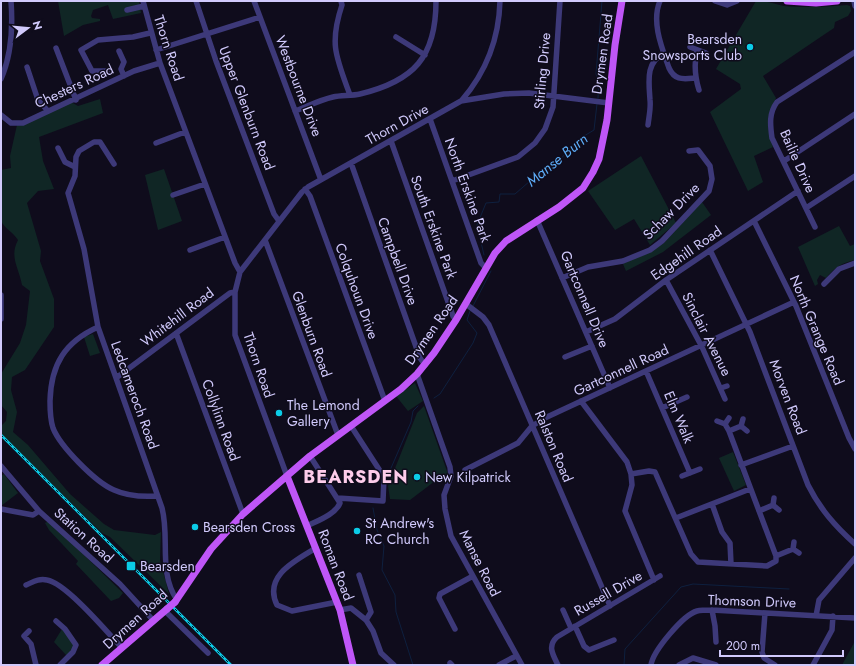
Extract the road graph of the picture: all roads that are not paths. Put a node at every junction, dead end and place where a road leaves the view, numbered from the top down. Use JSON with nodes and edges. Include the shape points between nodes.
{"nodes":[{"id":1,"x":11,"y":1,"type":"edge"},
{"id":2,"x":196,"y":1,"type":"edge"},
{"id":3,"x":254,"y":1,"type":"edge"},
{"id":4,"x":436,"y":1,"type":"edge"},
{"id":5,"x":500,"y":1,"type":"edge"},
{"id":6,"x":560,"y":1,"type":"edge"},
{"id":7,"x":622,"y":1,"type":"edge"},
{"id":8,"x":660,"y":1,"type":"edge"},
{"id":9,"x":715,"y":1,"type":"edge"},
{"id":10,"x":736,"y":1,"type":"edge"},
{"id":11,"x":787,"y":1,"type":"edge"},
{"id":12,"x":837,"y":1,"type":"edge"},
{"id":13,"x":854,"y":1,"type":"edge"},
{"id":14,"x":342,"y":2,"type":"edge"},
{"id":15,"x":143,"y":3,"type":"edge"},
{"id":16,"x":855,"y":6,"type":"edge"},
{"id":17,"x":127,"y":10,"type":"dead end"},
{"id":18,"x":260,"y":17,"type":"junction"},
{"id":19,"x":150,"y":32,"type":"junction"},
{"id":20,"x":207,"y":35,"type":"junction"},
{"id":21,"x":396,"y":37,"type":"dead end"},
{"id":22,"x":690,"y":47,"type":"dead end"},
{"id":23,"x":56,"y":48,"type":"dead end"},
{"id":24,"x":81,"y":50,"type":"junction"},
{"id":25,"x":156,"y":50,"type":"junction"},
{"id":26,"x":698,"y":50,"type":"junction"},
{"id":27,"x":119,"y":51,"type":"dead end"},
{"id":28,"x":855,"y":52,"type":"edge"},
{"id":29,"x":664,"y":53,"type":"junction"},
{"id":30,"x":706,"y":53,"type":"dead end"},
{"id":31,"x":76,"y":55,"type":"dead end"},
{"id":32,"x":425,"y":56,"type":"junction"},
{"id":33,"x":160,"y":63,"type":"junction"},
{"id":34,"x":27,"y":67,"type":"dead end"},
{"id":35,"x":107,"y":71,"type":"dead end"},
{"id":36,"x":124,"y":76,"type":"junction"},
{"id":37,"x":696,"y":78,"type":"junction"},
{"id":38,"x":1,"y":79,"type":"edge"},
{"id":39,"x":699,"y":90,"type":"dead end"},
{"id":40,"x":350,"y":95,"type":"junction"},
{"id":41,"x":554,"y":95,"type":"junction"},
{"id":42,"x":76,"y":100,"type":"junction"},
{"id":43,"x":462,"y":101,"type":"junction"},
{"id":44,"x":609,"y":104,"type":"junction"},
{"id":45,"x":48,"y":111,"type":"junction"},
{"id":46,"x":295,"y":111,"type":"junction"},
{"id":47,"x":855,"y":114,"type":"edge"},
{"id":48,"x":1,"y":115,"type":"edge"},
{"id":49,"x":430,"y":119,"type":"junction"},
{"id":50,"x":648,"y":125,"type":"dead end"},
{"id":51,"x":185,"y":132,"type":"junction"},
{"id":52,"x":390,"y":141,"type":"junction"},
{"id":53,"x":156,"y":143,"type":"dead end"},
{"id":54,"x":58,"y":148,"type":"dead end"},
{"id":55,"x":689,"y":151,"type":"dead end"},
{"id":56,"x":784,"y":161,"type":"junction"},
{"id":57,"x":351,"y":163,"type":"junction"},
{"id":58,"x":114,"y":164,"type":"dead end"},
{"id":59,"x":75,"y":167,"type":"junction"},
{"id":60,"x":855,"y":176,"type":"edge"},
{"id":61,"x":321,"y":180,"type":"junction"},
{"id":62,"x":452,"y":181,"type":"junction"},
{"id":63,"x":205,"y":184,"type":"junction"},
{"id":64,"x":305,"y":189,"type":"junction"},
{"id":65,"x":798,"y":192,"type":"junction"},
{"id":66,"x":173,"y":195,"type":"dead end"},
{"id":67,"x":806,"y":208,"type":"junction"},
{"id":68,"x":537,"y":220,"type":"junction"},
{"id":69,"x":279,"y":221,"type":"junction"},
{"id":70,"x":754,"y":221,"type":"junction"},
{"id":71,"x":815,"y":227,"type":"dead end"},
{"id":72,"x":225,"y":237,"type":"junction"},
{"id":73,"x":265,"y":240,"type":"junction"},
{"id":74,"x":190,"y":250,"type":"dead end"},
{"id":75,"x":710,"y":250,"type":"junction"},
{"id":76,"x":855,"y":263,"type":"edge"},
{"id":77,"x":486,"y":268,"type":"junction"},
{"id":78,"x":240,"y":272,"type":"junction"},
{"id":79,"x":562,"y":278,"type":"junction"},
{"id":80,"x":666,"y":280,"type":"junction"},
{"id":81,"x":824,"y":284,"type":"dead end"},
{"id":82,"x":235,"y":292,"type":"junction"},
{"id":83,"x":1,"y":295,"type":"edge"},
{"id":84,"x":794,"y":302,"type":"junction"},
{"id":85,"x":470,"y":306,"type":"junction"},
{"id":86,"x":1,"y":319,"type":"edge"},
{"id":87,"x":456,"y":320,"type":"junction"},
{"id":88,"x":747,"y":324,"type":"junction"},
{"id":89,"x":98,"y":327,"type":"junction"},
{"id":90,"x":586,"y":332,"type":"junction"},
{"id":91,"x":176,"y":333,"type":"junction"},
{"id":92,"x":592,"y":346,"type":"junction"},
{"id":93,"x":701,"y":346,"type":"junction"},
{"id":94,"x":565,"y":357,"type":"dead end"},
{"id":95,"x":425,"y":366,"type":"junction"},
{"id":96,"x":646,"y":371,"type":"junction"},
{"id":97,"x":417,"y":374,"type":"junction"},
{"id":98,"x":116,"y":378,"type":"junction"},
{"id":99,"x":727,"y":386,"type":"dead end"},
{"id":100,"x":610,"y":388,"type":"junction"},
{"id":101,"x":721,"y":388,"type":"junction"},
{"id":102,"x":687,"y":397,"type":"dead end"},
{"id":103,"x":726,"y":399,"type":"dead end"},
{"id":104,"x":385,"y":401,"type":"junction"},
{"id":105,"x":581,"y":401,"type":"junction"},
{"id":106,"x":662,"y":408,"type":"junction"},
{"id":107,"x":729,"y":418,"type":"dead end"},
{"id":108,"x":743,"y":418,"type":"dead end"},
{"id":109,"x":717,"y":421,"type":"dead end"},
{"id":110,"x":725,"y":424,"type":"junction"},
{"id":111,"x":350,"y":426,"type":"junction"},
{"id":112,"x":532,"y":426,"type":"junction"},
{"id":113,"x":742,"y":426,"type":"junction"},
{"id":114,"x":729,"y":430,"type":"junction"},
{"id":115,"x":747,"y":430,"type":"dead end"},
{"id":116,"x":338,"y":435,"type":"junction"},
{"id":117,"x":793,"y":446,"type":"junction"},
{"id":118,"x":855,"y":449,"type":"edge"},
{"id":119,"x":310,"y":456,"type":"junction"},
{"id":120,"x":742,"y":465,"type":"junction"},
{"id":121,"x":1,"y":466,"type":"edge"},
{"id":122,"x":700,"y":469,"type":"dead end"},
{"id":123,"x":465,"y":470,"type":"dead end"},
{"id":124,"x":690,"y":473,"type":"junction"},
{"id":125,"x":632,"y":474,"type":"junction"},
{"id":126,"x":287,"y":476,"type":"junction"},
{"id":127,"x":682,"y":476,"type":"dead end"},
{"id":128,"x":750,"y":489,"type":"junction"},
{"id":129,"x":158,"y":496,"type":"junction"},
{"id":130,"x":338,"y":498,"type":"junction"},
{"id":131,"x":774,"y":498,"type":"dead end"},
{"id":132,"x":712,"y":504,"type":"junction"},
{"id":133,"x":773,"y":505,"type":"junction"},
{"id":134,"x":1,"y":509,"type":"edge"},
{"id":135,"x":779,"y":510,"type":"dead end"},
{"id":136,"x":39,"y":511,"type":"junction"},
{"id":137,"x":759,"y":511,"type":"junction"},
{"id":138,"x":243,"y":514,"type":"junction"},
{"id":139,"x":676,"y":518,"type":"junction"},
{"id":140,"x":307,"y":526,"type":"junction"},
{"id":141,"x":794,"y":542,"type":"dead end"},
{"id":142,"x":855,"y":544,"type":"edge"},
{"id":143,"x":316,"y":548,"type":"junction"},
{"id":144,"x":793,"y":549,"type":"junction"},
{"id":145,"x":798,"y":553,"type":"dead end"},
{"id":146,"x":776,"y":556,"type":"junction"},
{"id":147,"x":855,"y":558,"type":"edge"},
{"id":148,"x":731,"y":564,"type":"junction"},
{"id":149,"x":359,"y":575,"type":"dead end"},
{"id":150,"x":473,"y":576,"type":"junction"},
{"id":151,"x":660,"y":576,"type":"dead end"},
{"id":152,"x":654,"y":580,"type":"junction"},
{"id":153,"x":26,"y":585,"type":"dead end"},
{"id":154,"x":176,"y":601,"type":"junction"},
{"id":155,"x":337,"y":602,"type":"junction"},
{"id":156,"x":610,"y":606,"type":"junction"},
{"id":157,"x":166,"y":610,"type":"junction"},
{"id":158,"x":340,"y":610,"type":"junction"},
{"id":159,"x":562,"y":610,"type":"dead end"},
{"id":160,"x":712,"y":610,"type":"junction"},
{"id":161,"x":765,"y":613,"type":"junction"},
{"id":162,"x":816,"y":616,"type":"junction"},
{"id":163,"x":833,"y":616,"type":"junction"},
{"id":164,"x":855,"y":618,"type":"edge"},
{"id":165,"x":153,"y":620,"type":"junction"},
{"id":166,"x":366,"y":620,"type":"junction"},
{"id":167,"x":56,"y":621,"type":"dead end"},
{"id":168,"x":573,"y":627,"type":"junction"},
{"id":169,"x":455,"y":629,"type":"dead end"},
{"id":170,"x":29,"y":631,"type":"dead end"},
{"id":171,"x":614,"y":640,"type":"dead end"},
{"id":172,"x":716,"y":642,"type":"dead end"},
{"id":173,"x":122,"y":648,"type":"junction"},
{"id":174,"x":208,"y":654,"type":"dead end"},
{"id":175,"x":516,"y":656,"type":"junction"},
{"id":176,"x":36,"y":665,"type":"edge"},
{"id":177,"x":60,"y":665,"type":"edge"},
{"id":178,"x":102,"y":665,"type":"edge"},
{"id":179,"x":353,"y":665,"type":"edge"},
{"id":180,"x":394,"y":665,"type":"edge"},
{"id":181,"x":499,"y":665,"type":"edge"},
{"id":182,"x":522,"y":665,"type":"edge"},
{"id":183,"x":558,"y":665,"type":"edge"},
{"id":184,"x":651,"y":665,"type":"edge"},
{"id":185,"x":678,"y":665,"type":"edge"},
{"id":186,"x":716,"y":665,"type":"edge"},
{"id":187,"x":776,"y":665,"type":"edge"},
{"id":188,"x":813,"y":665,"type":"edge"}],
"edges":[{"from":1,"to":38,"type":"street","via":[[11,44]]},
{"from":2,"to":20,"type":"street","name":"Upper Glenburn Road"},
{"from":3,"to":18,"type":"street","name":"Westbourne Drive"},
{"from":4,"to":32,"type":"street","via":[[435,27]]},
{"from":5,"to":43,"type":"street","via":[[496,33],[487,60],[476,82]]},
{"from":6,"to":41,"type":"street","name":"Stirling Drive"},
{"from":7,"to":44,"type":"main road","name":"Drymen Road"},
{"from":8,"to":29,"type":"street","via":[[657,20]]},
{"from":9,"to":10,"type":"street","via":[[727,4]]},
{"from":11,"to":12,"type":"main road"},
{"from":13,"to":16,"type":"street"},
{"from":14,"to":40,"type":"street","via":[[335,26],[334,46]]},
{"from":15,"to":17,"type":"street"},
{"from":15,"to":19,"type":"street","name":"Thorn Road"},
{"from":18,"to":20,"type":"street"},
{"from":18,"to":46,"type":"street","name":"Westbourne Drive"},
{"from":19,"to":24,"type":"street","via":[[133,37],[98,40]]},
{"from":19,"to":25,"type":"street","name":"Thorn Road"},
{"from":20,"to":25,"type":"street"},
{"from":20,"to":69,"type":"street","name":"Upper Glenburn Road","via":[[274,214]]},
{"from":21,"to":32,"type":"street"},
{"from":22,"to":26,"type":"street"},
{"from":23,"to":42,"type":"street"},
{"from":24,"to":31,"type":"street"},
{"from":24,"to":35,"type":"street","via":[[92,71]]},
{"from":25,"to":33,"type":"street","name":"Thorn Road"},
{"from":26,"to":30,"type":"street"},
{"from":26,"to":37,"type":"street","via":[[695,61]]},
{"from":27,"to":36,"type":"street","via":[[124,62],[120,69]]},
{"from":28,"to":56,"type":"street","name":"Bailie Drive","via":[[777,102],[772,109],[772,138]]},
{"from":29,"to":37,"type":"street","via":[[675,77],[682,80]]},
{"from":29,"to":50,"type":"street","via":[[655,58],[649,72]]},
{"from":32,"to":40,"type":"street","via":[[409,73],[392,84]]},
{"from":33,"to":36,"type":"street","name":"Chesters Road"},
{"from":33,"to":51,"type":"street","name":"Thorn Road"},
{"from":34,"to":45,"type":"street","via":[[35,80],[38,100]]},
{"from":36,"to":42,"type":"street","name":"Chesters Road"},
{"from":37,"to":39,"type":"street"},
{"from":40,"to":46,"type":"street","via":[[329,98]]},
{"from":41,"to":43,"type":"street","name":"Thorn Drive","via":[[515,94]]},
{"from":41,"to":44,"type":"street","name":"Thorn Drive"},
{"from":41,"to":62,"type":"street","name":"Stirling Drive","via":[[545,129],[528,150],[512,160]]},
{"from":42,"to":45,"type":"street","name":"Chesters Road"},
{"from":43,"to":49,"type":"street","name":"Thorn Drive"},
{"from":44,"to":68,"type":"main road","name":"Drymen Road","via":[[599,159],[589,179],[577,194]]},
{"from":45,"to":48,"type":"street","name":"Chesters Road","via":[[18,124],[11,123]]},
{"from":46,"to":61,"type":"street","name":"Westbourne Drive"},
{"from":47,"to":56,"type":"street"},
{"from":49,"to":52,"type":"street","name":"Thorn Drive"},
{"from":49,"to":62,"type":"street","name":"North Erskine Park"},
{"from":51,"to":53,"type":"street"},
{"from":51,"to":63,"type":"street","name":"Thorn Road"},
{"from":52,"to":57,"type":"street","name":"Thorn Drive"},
{"from":52,"to":87,"type":"street","name":"South Erskine Park"},
{"from":54,"to":59,"type":"street","via":[[64,162]]},
{"from":55,"to":79,"type":"street","name":"Schaw Drive","via":[[698,147],[710,166],[712,179],[709,191],[662,241],[650,250],[623,261],[588,267]]},
{"from":56,"to":65,"type":"street","name":"Bailie Drive"},
{"from":57,"to":61,"type":"street","name":"Thorn Drive"},
{"from":57,"to":95,"type":"street","name":"Campbell Drive"},
{"from":58,"to":59,"type":"street","via":[[104,146],[96,141],[79,151]]},
{"from":59,"to":89,"type":"street","name":"Ledcameroch Road","via":[[76,176],[69,188],[69,198],[82,240]]},
{"from":60,"to":67,"type":"street"},
{"from":61,"to":64,"type":"street","name":"Thorn Drive"},
{"from":62,"to":77,"type":"street","name":"North Erskine Park"},
{"from":63,"to":66,"type":"street"},
{"from":63,"to":72,"type":"street","name":"Thorn Road"},
{"from":64,"to":69,"type":"street","name":"Thorn Drive"},
{"from":64,"to":104,"type":"street","name":"Colquhoun Drive","via":[[310,196]]},
{"from":65,"to":67,"type":"street","name":"Bailie Drive"},
{"from":65,"to":70,"type":"street","name":"Edgehill Road"},
{"from":67,"to":71,"type":"street","name":"Bailie Drive"},
{"from":68,"to":77,"type":"main road","name":"Drymen Road","via":[[506,240]]},
{"from":68,"to":79,"type":"street","name":"Gartconnell Drive"},
{"from":69,"to":73,"type":"street","name":"Thorn Drive"},
{"from":70,"to":75,"type":"street","name":"Edgehill Road"},
{"from":70,"to":84,"type":"street","name":"North Grange Road"},
{"from":72,"to":74,"type":"street"},
{"from":72,"to":78,"type":"street","name":"Thorn Road"},
{"from":73,"to":78,"type":"street","name":"Thorn Drive"},
{"from":73,"to":116,"type":"street","name":"Glenburn Road"},
{"from":75,"to":80,"type":"street","name":"Edgehill Road"},
{"from":75,"to":88,"type":"street","name":"Morven Road"},
{"from":76,"to":81,"type":"street","via":[[839,269]]},
{"from":77,"to":85,"type":"main road","name":"Drymen Road"},
{"from":78,"to":82,"type":"street","name":"Thorn Road"},
{"from":79,"to":90,"type":"street","name":"Gartconnell Drive"},
{"from":80,"to":90,"type":"street","name":"Edgehill Road","via":[[615,319]]},
{"from":80,"to":93,"type":"street","name":"Sinclair Avenue"},
{"from":82,"to":91,"type":"street","name":"Whitehill Road","via":[[230,293]]},
{"from":82,"to":126,"type":"street","name":"Thorn Road","via":[[236,339]]},
{"from":83,"to":86,"type":"street"},
{"from":84,"to":88,"type":"street","name":"Gartconnell Road"},
{"from":84,"to":118,"type":"street","name":"North Grange Road"},
{"from":85,"to":87,"type":"main road","name":"Drymen Road"},
{"from":85,"to":112,"type":"street","name":"Ralston Road","via":[[489,325]]},
{"from":87,"to":95,"type":"main road","name":"Drymen Road"},
{"from":88,"to":93,"type":"street","name":"Gartconnell Road"},
{"from":88,"to":117,"type":"street","name":"Morven Road"},
{"from":89,"to":98,"type":"street","name":"Ledcameroch Road"},
{"from":89,"to":129,"type":"street","via":[[72,343],[58,363],[50,393],[52,426],[75,458],[107,486],[123,493]]},
{"from":90,"to":92,"type":"street","name":"Gartconnell Drive"},
{"from":91,"to":98,"type":"street","name":"Whitehill Road"},
{"from":91,"to":138,"type":"street","name":"Collylinn Road"},
{"from":92,"to":94,"type":"street"},
{"from":92,"to":100,"type":"street","name":"Gartconnell Drive"},
{"from":93,"to":96,"type":"street","name":"Gartconnell Road"},
{"from":93,"to":101,"type":"street","name":"Sinclair Avenue"},
{"from":95,"to":97,"type":"main road","name":"Drymen Road"},
{"from":96,"to":100,"type":"street","name":"Gartconnell Road"},
{"from":96,"to":106,"type":"street","name":"Elm Walk"},
{"from":97,"to":104,"type":"main road","name":"Drymen Road"},
{"from":97,"to":150,"type":"street","name":"Manse Road","via":[[450,467],[451,476],[444,495],[451,536]]},
{"from":98,"to":129,"type":"street","name":"Ledcameroch Road"},
{"from":99,"to":101,"type":"street"},
{"from":100,"to":105,"type":"street","name":"Gartconnell Road"},
{"from":101,"to":103,"type":"street","name":"Sinclair Avenue"},
{"from":102,"to":106,"type":"street"},
{"from":104,"to":111,"type":"main road","name":"Drymen Road"},
{"from":105,"to":112,"type":"street","name":"Gartconnell Road"},
{"from":105,"to":125,"type":"street","via":[[627,462]]},
{"from":106,"to":124,"type":"street","name":"Elm Walk","via":[[684,453]]},
{"from":107,"to":110,"type":"street"},
{"from":108,"to":113,"type":"street"},
{"from":109,"to":110,"type":"street"},
{"from":110,"to":114,"type":"street"},
{"from":111,"to":116,"type":"main road","name":"Drymen Road"},
{"from":111,"to":130,"type":"street","via":[[384,478],[383,501]]},
{"from":112,"to":123,"type":"street","name":"Gartconnell Road","via":[[518,443]]},
{"from":112,"to":156,"type":"street","name":"Ralston Road"},
{"from":113,"to":114,"type":"street"},
{"from":113,"to":115,"type":"street"},
{"from":114,"to":120,"type":"street"},
{"from":116,"to":119,"type":"main road","name":"Drymen Road"},
{"from":117,"to":120,"type":"street"},
{"from":117,"to":142,"type":"street","name":"Morven Road","via":[[817,504]]},
{"from":119,"to":126,"type":"main road","name":"Drymen Road"},
{"from":119,"to":130,"type":"street"},
{"from":120,"to":128,"type":"street"},
{"from":121,"to":136,"type":"street","name":"Station Road"},
{"from":122,"to":124,"type":"street"},
{"from":124,"to":127,"type":"street"},
{"from":125,"to":139,"type":"street","via":[[655,472]]},
{"from":125,"to":152,"type":"street","name":"Russell Drive","via":[[625,511]]},
{"from":126,"to":138,"type":"main road","name":"Drymen Road"},
{"from":126,"to":140,"type":"main road","name":"Roman Road"},
{"from":128,"to":132,"type":"street"},
{"from":128,"to":137,"type":"street"},
{"from":129,"to":154,"type":"street","name":"Ledcameroch Road","via":[[164,519],[164,560]]},
{"from":130,"to":140,"type":"street","via":[[339,506]]},
{"from":131,"to":133,"type":"street"},
{"from":132,"to":139,"type":"street"},
{"from":132,"to":148,"type":"street","via":[[722,532],[730,543]]},
{"from":133,"to":135,"type":"street"},
{"from":133,"to":137,"type":"street"},
{"from":134,"to":136,"type":"street","via":[[33,514]]},
{"from":136,"to":165,"type":"street","name":"Station Road","via":[[115,579]]},
{"from":137,"to":146,"type":"street"},
{"from":138,"to":154,"type":"main road","name":"Drymen Road","via":[[211,549]]},
{"from":139,"to":148,"type":"street","via":[[693,559],[698,562]]},
{"from":140,"to":143,"type":"main road","name":"Roman Road"},
{"from":141,"to":144,"type":"street"},
{"from":143,"to":155,"type":"main road","name":"Roman Road"},
{"from":143,"to":155,"type":"street","via":[[278,576],[273,585],[274,600],[277,605],[292,611]]},
{"from":144,"to":145,"type":"street"},
{"from":144,"to":146,"type":"street"},
{"from":146,"to":148,"type":"street","via":[[776,561],[767,566]]},
{"from":147,"to":162,"type":"street","via":[[819,600]]},
{"from":149,"to":166,"type":"street","via":[[371,612]]},
{"from":150,"to":169,"type":"street","via":[[440,594],[442,606]]},
{"from":150,"to":175,"type":"street","name":"Manse Road"},
{"from":151,"to":152,"type":"street","name":"Russell Drive"},
{"from":152,"to":156,"type":"street","name":"Russell Drive"},
{"from":153,"to":173,"type":"street","via":[[39,580],[51,581],[92,614]]},
{"from":154,"to":157,"type":"main road","name":"Drymen Road","bridge":true},
{"from":155,"to":158,"type":"main road","name":"Roman Road"},
{"from":156,"to":168,"type":"street","name":"Russell Drive"},
{"from":157,"to":165,"type":"main road","name":"Drymen Road"},
{"from":157,"to":174,"type":"street"},
{"from":158,"to":166,"type":"street","via":[[350,608]]},
{"from":158,"to":179,"type":"main road","name":"Roman Road"},
{"from":159,"to":168,"type":"street","name":"Russell Drive"},
{"from":160,"to":161,"type":"street","name":"Thomson Drive"},
{"from":160,"to":172,"type":"street"},
{"from":160,"to":184,"type":"street","name":"Thomson Drive","via":[[696,611],[684,619],[656,651]]},
{"from":161,"to":162,"type":"street","name":"Thomson Drive"},
{"from":161,"to":187,"type":"street","via":[[762,652],[764,658]]},
{"from":162,"to":163,"type":"street","name":"Thomson Drive"},
{"from":163,"to":164,"type":"street","name":"Thomson Drive"},
{"from":163,"to":188,"type":"street","via":[[832,630]]},
{"from":165,"to":173,"type":"main road","name":"Drymen Road"},
{"from":166,"to":180,"type":"street","via":[[381,653]]},
{"from":167,"to":177,"type":"street","via":[[66,629],[76,645],[73,652]]},
{"from":168,"to":171,"type":"street","name":"Russell Drive","via":[[589,650]]},
{"from":168,"to":183,"type":"street","name":"Russell Drive","via":[[552,643],[552,652]]},
{"from":170,"to":176,"type":"street","via":[[24,636],[31,644]]},
{"from":173,"to":178,"type":"main road","name":"Drymen Road"},
{"from":175,"to":181,"type":"street"},
{"from":175,"to":182,"type":"street","name":"Manse Road"},
{"from":185,"to":186,"type":"street","via":[[693,658]]}]}
